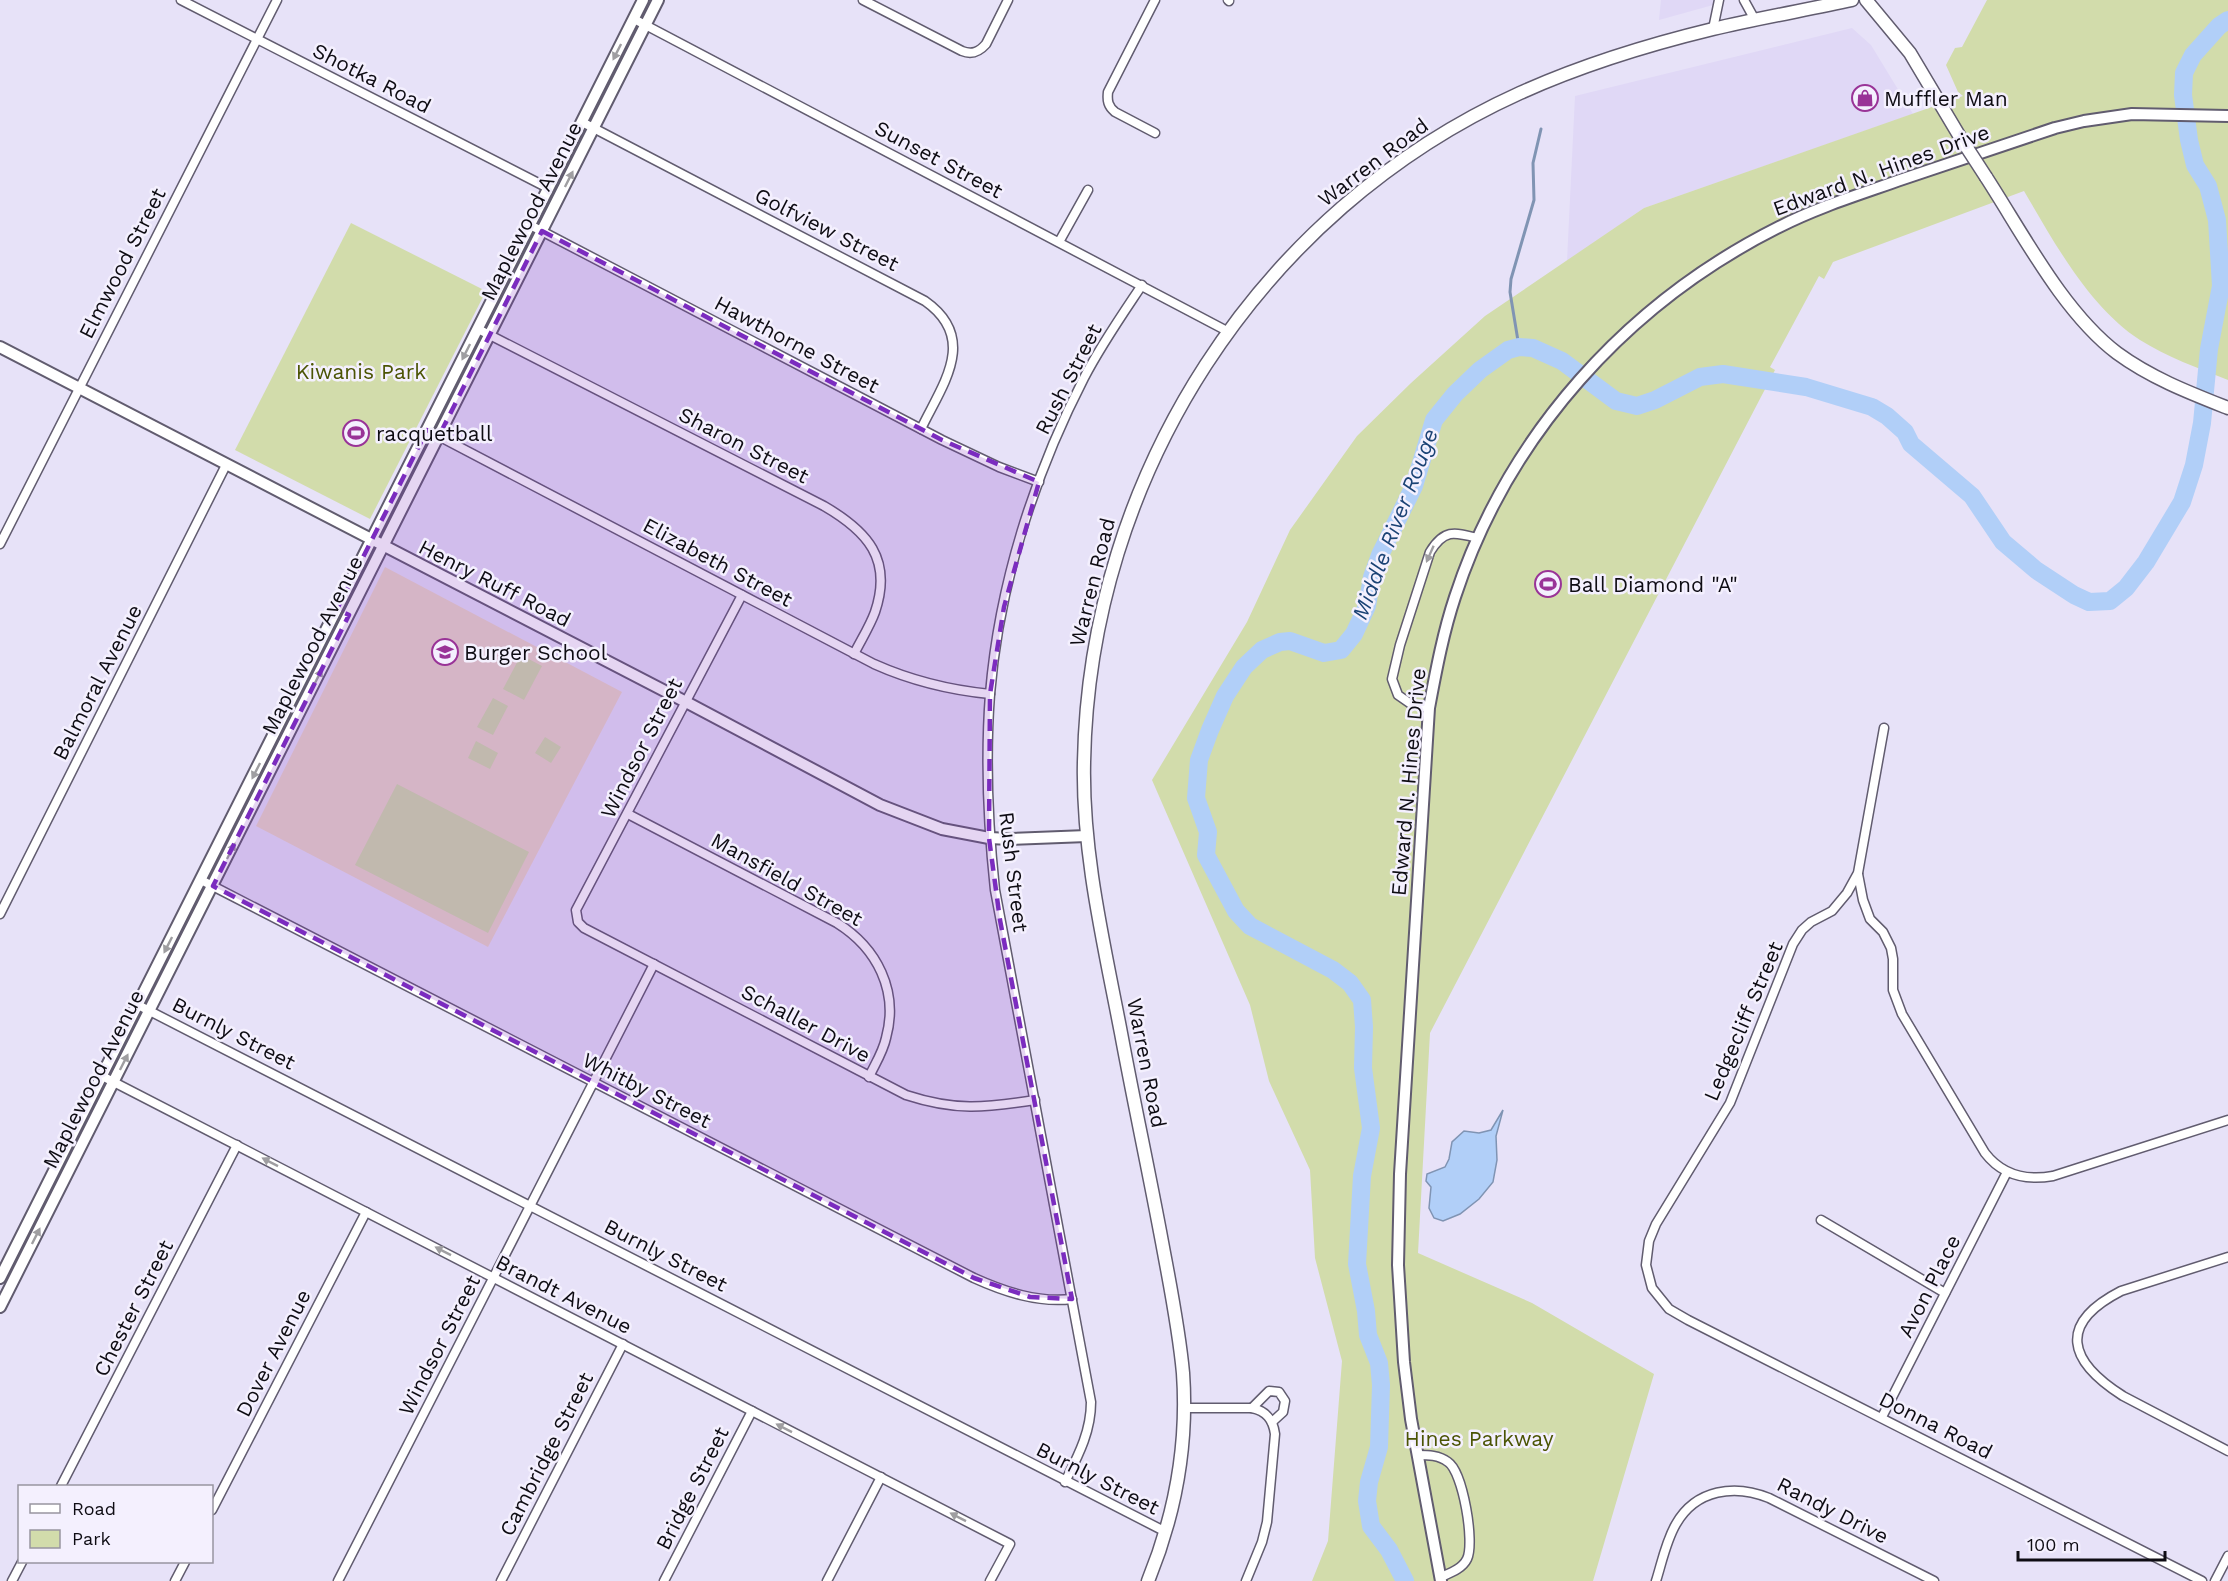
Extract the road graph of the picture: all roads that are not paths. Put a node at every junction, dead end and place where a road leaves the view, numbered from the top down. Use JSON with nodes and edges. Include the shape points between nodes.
{"nodes":[{"id":1,"x":181,"y":0,"type":"edge"},
{"id":2,"x":277,"y":0,"type":"edge"},
{"id":3,"x":643,"y":0,"type":"edge"},
{"id":4,"x":658,"y":0,"type":"edge"},
{"id":5,"x":863,"y":0,"type":"edge"},
{"id":6,"x":1008,"y":0,"type":"edge"},
{"id":7,"x":1155,"y":0,"type":"edge"},
{"id":8,"x":1719,"y":0,"type":"edge"},
{"id":9,"x":1744,"y":0,"type":"edge"},
{"id":10,"x":1852,"y":0,"type":"edge"},
{"id":11,"x":1866,"y":0,"type":"edge"},
{"id":12,"x":634,"y":19,"type":"junction"},
{"id":13,"x":1755,"y":20,"type":"junction"},
{"id":14,"x":646,"y":25,"type":"junction"},
{"id":15,"x":1713,"y":29,"type":"junction"},
{"id":16,"x":257,"y":39,"type":"junction"},
{"id":17,"x":2226,"y":116,"type":"edge"},
{"id":18,"x":582,"y":122,"type":"junction"},
{"id":19,"x":594,"y":129,"type":"junction"},
{"id":20,"x":1155,"y":133,"type":"dead end"},
{"id":21,"x":548,"y":188,"type":"junction"},
{"id":22,"x":1088,"y":190,"type":"dead end"},
{"id":23,"x":530,"y":225,"type":"junction"},
{"id":24,"x":542,"y":231,"type":"junction"},
{"id":25,"x":1059,"y":242,"type":"junction"},
{"id":26,"x":1142,"y":285,"type":"junction"},
{"id":27,"x":478,"y":329,"type":"junction"},
{"id":28,"x":1227,"y":331,"type":"junction"},
{"id":29,"x":490,"y":335,"type":"junction"},
{"id":30,"x":0,"y":347,"type":"edge"},
{"id":31,"x":79,"y":388,"type":"junction"},
{"id":32,"x":2228,"y":408,"type":"edge"},
{"id":33,"x":921,"y":429,"type":"junction"},
{"id":34,"x":427,"y":430,"type":"junction"},
{"id":35,"x":439,"y":436,"type":"junction"},
{"id":36,"x":226,"y":465,"type":"junction"},
{"id":37,"x":1039,"y":483,"type":"junction"},
{"id":38,"x":1477,"y":538,"type":"junction"},
{"id":39,"x":372,"y":540,"type":"junction"},
{"id":40,"x":0,"y":544,"type":"edge"},
{"id":41,"x":384,"y":547,"type":"junction"},
{"id":42,"x":742,"y":595,"type":"junction"},
{"id":43,"x":338,"y":609,"type":"junction"},
{"id":44,"x":349,"y":615,"type":"junction"},
{"id":45,"x":854,"y":654,"type":"junction"},
{"id":46,"x":990,"y":694,"type":"junction"},
{"id":47,"x":686,"y":702,"type":"junction"},
{"id":48,"x":1429,"y":708,"type":"junction"},
{"id":49,"x":1884,"y":728,"type":"dead end"},
{"id":50,"x":628,"y":814,"type":"junction"},
{"id":51,"x":1087,"y":836,"type":"junction"},
{"id":52,"x":989,"y":838,"type":"junction"},
{"id":53,"x":1858,"y":873,"type":"junction"},
{"id":54,"x":201,"y":880,"type":"junction"},
{"id":55,"x":213,"y":886,"type":"junction"},
{"id":56,"x":0,"y":914,"type":"edge"},
{"id":57,"x":577,"y":919,"type":"joint"},
{"id":58,"x":654,"y":964,"type":"junction"},
{"id":59,"x":138,"y":1005,"type":"junction"},
{"id":60,"x":150,"y":1011,"type":"junction"},
{"id":61,"x":102,"y":1076,"type":"junction"},
{"id":62,"x":869,"y":1077,"type":"junction"},
{"id":63,"x":114,"y":1082,"type":"junction"},
{"id":64,"x":594,"y":1082,"type":"junction"},
{"id":65,"x":1035,"y":1100,"type":"junction"},
{"id":66,"x":2228,"y":1120,"type":"edge"},
{"id":67,"x":237,"y":1145,"type":"junction"},
{"id":68,"x":2007,"y":1172,"type":"junction"},
{"id":69,"x":531,"y":1205,"type":"junction"},
{"id":70,"x":366,"y":1212,"type":"junction"},
{"id":71,"x":1821,"y":1220,"type":"dead end"},
{"id":72,"x":13,"y":1252,"type":"junction"},
{"id":73,"x":2228,"y":1257,"type":"edge"},
{"id":74,"x":25,"y":1258,"type":"junction"},
{"id":75,"x":0,"y":1278,"type":"edge"},
{"id":76,"x":494,"y":1278,"type":"junction"},
{"id":77,"x":1945,"y":1293,"type":"junction"},
{"id":78,"x":1658,"y":1298,"type":"joint"},
{"id":79,"x":1072,"y":1299,"type":"junction"},
{"id":80,"x":0,"y":1307,"type":"edge"},
{"id":81,"x":623,"y":1344,"type":"junction"},
{"id":82,"x":1184,"y":1408,"type":"junction"},
{"id":83,"x":1252,"y":1408,"type":"junction"},
{"id":84,"x":752,"y":1411,"type":"junction"},
{"id":85,"x":1882,"y":1417,"type":"junction"},
{"id":86,"x":1272,"y":1422,"type":"junction"},
{"id":87,"x":2228,"y":1451,"type":"edge"},
{"id":88,"x":1417,"y":1455,"type":"junction"},
{"id":89,"x":881,"y":1477,"type":"junction"},
{"id":90,"x":1065,"y":1482,"type":"junction"},
{"id":91,"x":61,"y":1485,"type":"edge"},
{"id":92,"x":213,"y":1508,"type":"edge"},
{"id":93,"x":1166,"y":1532,"type":"junction"},
{"id":94,"x":2228,"y":1556,"type":"edge"},
{"id":95,"x":21,"y":1563,"type":"edge"},
{"id":96,"x":184,"y":1563,"type":"edge"},
{"id":97,"x":1441,"y":1579,"type":"edge"},
{"id":98,"x":1151,"y":1580,"type":"edge"},
{"id":99,"x":12,"y":1581,"type":"edge"},
{"id":100,"x":175,"y":1581,"type":"edge"},
{"id":101,"x":338,"y":1581,"type":"edge"},
{"id":102,"x":501,"y":1581,"type":"edge"},
{"id":103,"x":664,"y":1581,"type":"edge"},
{"id":104,"x":827,"y":1581,"type":"edge"},
{"id":105,"x":990,"y":1581,"type":"edge"},
{"id":106,"x":1246,"y":1581,"type":"edge"},
{"id":107,"x":1656,"y":1581,"type":"edge"},
{"id":108,"x":1934,"y":1581,"type":"edge"},
{"id":109,"x":2202,"y":1581,"type":"edge"},
{"id":110,"x":2215,"y":1581,"type":"edge"}],
"edges":[{"from":1,"to":16,"type":"street","name":"Shotka Road"},
{"from":2,"to":16,"type":"street","name":"Elmwood Street"},
{"from":3,"to":12,"type":"street","name":"Maplewood Avenue"},
{"from":4,"to":14,"type":"street","name":"Maplewood Avenue"},
{"from":5,"to":6,"type":"street","via":[[967,53],[982,49]]},
{"from":7,"to":20,"type":"street","via":[[1107,99],[1115,112]]},
{"from":8,"to":15,"type":"street"},
{"from":9,"to":13,"type":"street"},
{"from":10,"to":13,"type":"main road","name":"Warren Road"},
{"from":11,"to":32,"type":"main road","bridge":true,"via":[[1910,53],[1960,137],[2084,323],[2130,362],[2186,392]]},
{"from":12,"to":14,"type":"street","name":"Sunset Street"},
{"from":12,"to":18,"type":"street","name":"Maplewood Avenue","one_way":true},
{"from":13,"to":15,"type":"main road","name":"Warren Road"},
{"from":14,"to":19,"type":"street","name":"Maplewood Avenue"},
{"from":14,"to":25,"type":"street","name":"Sunset Street"},
{"from":15,"to":28,"type":"main road","name":"Warren Road","via":[[1553,79],[1428,143],[1363,189],[1309,237]]},
{"from":16,"to":21,"type":"street","name":"Shotka Road"},
{"from":16,"to":31,"type":"street","name":"Elmwood Street"},
{"from":17,"to":38,"type":"street","name":"Edward N. Hines Drive","via":[[2132,114],[2055,128],[1820,208],[1741,246],[1664,299],[1597,359],[1520,457]]},
{"from":18,"to":19,"type":"street","name":"Golfview Street"},
{"from":18,"to":21,"type":"street","name":"Maplewood Avenue"},
{"from":24,"to":19,"type":"street","name":"Maplewood Avenue","one_way":true},
{"from":19,"to":33,"type":"street","name":"Golfview Street","via":[[936,308],[950,329],[954,357]]},
{"from":21,"to":23,"type":"street","name":"Maplewood Avenue"},
{"from":22,"to":25,"type":"street"},
{"from":23,"to":24,"type":"street","name":"Hawthorne Street"},
{"from":23,"to":27,"type":"street","name":"Maplewood Avenue"},
{"from":24,"to":29,"type":"street","name":"Maplewood Avenue"},
{"from":24,"to":33,"type":"street","name":"Hawthorne Street"},
{"from":25,"to":26,"type":"street","name":"Sunset Street"},
{"from":26,"to":28,"type":"street","name":"Sunset Street"},
{"from":26,"to":37,"type":"street","name":"Rush Street","via":[[1085,377]]},
{"from":27,"to":29,"type":"street","name":"Sharon Street"},
{"from":27,"to":34,"type":"street","name":"Maplewood Avenue","one_way":true},
{"from":28,"to":51,"type":"main road","name":"Warren Road","via":[[1164,434],[1112,570],[1088,692],[1084,766]]},
{"from":29,"to":35,"type":"street","name":"Maplewood Avenue"},
{"from":29,"to":45,"type":"street","name":"Sharon Street","via":[[856,526],[875,554],[881,584],[874,615]]},
{"from":30,"to":31,"type":"street","name":"Henry Ruff Road"},
{"from":31,"to":36,"type":"street","name":"Henry Ruff Road"},
{"from":31,"to":40,"type":"street","name":"Elmwood Street"},
{"from":33,"to":37,"type":"street","name":"Hawthorne Street"},
{"from":34,"to":35,"type":"street","name":"Elizabeth Street"},
{"from":34,"to":39,"type":"street","name":"Maplewood Avenue"},
{"from":35,"to":41,"type":"street","name":"Maplewood Avenue"},
{"from":35,"to":42,"type":"street","name":"Elizabeth Street"},
{"from":36,"to":39,"type":"street","name":"Henry Ruff Road"},
{"from":36,"to":56,"type":"street","name":"Balmoral Avenue"},
{"from":37,"to":46,"type":"street","name":"Rush Street","via":[[1010,581]]},
{"from":38,"to":48,"type":"street","name":"Edward N. Hines Drive","via":[[1448,618]]},
{"from":38,"to":48,"type":"street","one_way":true,"via":[[1455,532],[1436,541],[1400,645],[1392,679],[1398,694],[1411,705]]},
{"from":39,"to":41,"type":"street","name":"Henry Ruff Road"},
{"from":39,"to":43,"type":"street","name":"Maplewood Avenue"},
{"from":41,"to":44,"type":"street","name":"Maplewood Avenue"},
{"from":41,"to":47,"type":"street","name":"Henry Ruff Road"},
{"from":42,"to":45,"type":"street","name":"Elizabeth Street"},
{"from":42,"to":47,"type":"street","name":"Windsor Street"},
{"from":43,"to":44,"type":"street"},
{"from":43,"to":54,"type":"street","name":"Maplewood Avenue","one_way":true},
{"from":55,"to":44,"type":"street","name":"Maplewood Avenue","one_way":true},
{"from":45,"to":46,"type":"street","name":"Elizabeth Street","via":[[920,681]]},
{"from":46,"to":52,"type":"street","name":"Rush Street"},
{"from":47,"to":50,"type":"street","name":"Windsor Street"},
{"from":47,"to":52,"type":"street","name":"Henry Ruff Road","via":[[880,805],[934,827]]},
{"from":48,"to":88,"type":"street","name":"Edward N. Hines Drive","via":[[1398,1264],[1404,1362]]},
{"from":49,"to":53,"type":"street","name":"Ledgecliff Street"},
{"from":50,"to":57,"type":"street","name":"Windsor Street","via":[[576,910]]},
{"from":50,"to":62,"type":"street","name":"Mansfield Street","via":[[837,923],[862,942],[883,972],[890,1005],[886,1039]]},
{"from":51,"to":52,"type":"street","name":"Henry Ruff Road"},
{"from":51,"to":82,"type":"main road","name":"Warren Road","via":[[1177,1329]]},
{"from":52,"to":65,"type":"street","name":"Rush Street","via":[[1000,920]]},
{"from":53,"to":68,"type":"street","via":[[1870,919],[1891,948],[1893,990],[1902,1014],[1985,1153]]},
{"from":53,"to":78,"type":"street","name":"Ledgecliff Street","via":[[1832,911],[1798,934],[1730,1103],[1652,1231],[1646,1265]]},
{"from":54,"to":55,"type":"street","name":"Whitby Street"},
{"from":54,"to":59,"type":"street","name":"Maplewood Avenue","one_way":true},
{"from":55,"to":60,"type":"street","name":"Maplewood Avenue"},
{"from":55,"to":64,"type":"street","name":"Whitby Street"},
{"from":57,"to":58,"type":"street","name":"Schaller Drive","via":[[584,928]]},
{"from":58,"to":62,"type":"street","name":"Schaller Drive"},
{"from":58,"to":64,"type":"street","name":"Windsor Street"},
{"from":59,"to":60,"type":"street","name":"Burnly Street"},
{"from":59,"to":61,"type":"street","name":"Maplewood Avenue"},
{"from":63,"to":60,"type":"street","name":"Maplewood Avenue","one_way":true},
{"from":60,"to":69,"type":"street","name":"Burnly Street"},
{"from":61,"to":63,"type":"street","name":"Brandt Avenue"},
{"from":61,"to":72,"type":"street","name":"Maplewood Avenue"},
{"from":62,"to":65,"type":"street","name":"Schaller Drive","via":[[906,1095],[949,1106],[985,1107]]},
{"from":63,"to":67,"type":"street","name":"Brandt Avenue"},
{"from":74,"to":63,"type":"street","name":"Maplewood Avenue","one_way":true},
{"from":64,"to":69,"type":"street","name":"Windsor Street"},
{"from":64,"to":79,"type":"street","name":"Whitby Street","via":[[974,1278],[1030,1297]]},
{"from":65,"to":79,"type":"street","name":"Rush Street"},
{"from":66,"to":68,"type":"street","via":[[2053,1176],[2027,1178]]},
{"from":70,"to":67,"type":"street","name":"Brandt Avenue","one_way":true},
{"from":67,"to":91,"type":"street","name":"Chester Street"},
{"from":68,"to":77,"type":"street","name":"Avon Place"},
{"from":69,"to":76,"type":"street","name":"Windsor Street"},
{"from":69,"to":90,"type":"street","name":"Burnly Street"},
{"from":76,"to":70,"type":"street","name":"Brandt Avenue","one_way":true},
{"from":70,"to":92,"type":"street","name":"Dover Avenue"},
{"from":71,"to":77,"type":"street"},
{"from":72,"to":74,"type":"street"},
{"from":72,"to":75,"type":"street","name":"Maplewood Avenue"},
{"from":73,"to":87,"type":"street","via":[[2107,1299],[2080,1325],[2077,1344],[2083,1360],[2107,1386]]},
{"from":74,"to":80,"type":"street","name":"Maplewood Avenue"},
{"from":76,"to":81,"type":"street","name":"Brandt Avenue"},
{"from":76,"to":101,"type":"street","name":"Windsor Street"},
{"from":77,"to":85,"type":"street","name":"Avon Place"},
{"from":78,"to":85,"type":"street","name":"Donna Road","via":[[1688,1320]]},
{"from":79,"to":90,"type":"street","name":"Rush Street","via":[[1091,1412],[1085,1440]]},
{"from":81,"to":84,"type":"street","name":"Brandt Avenue"},
{"from":81,"to":102,"type":"street","name":"Cambridge Street"},
{"from":82,"to":83,"type":"street"},
{"from":82,"to":93,"type":"main road","name":"Warren Road","via":[[1179,1470]]},
{"from":83,"to":86,"type":"street","via":[[1261,1410]]},
{"from":83,"to":86,"type":"street","via":[[1269,1391],[1279,1392],[1285,1401],[1283,1412]]},
{"from":89,"to":84,"type":"street","name":"Brandt Avenue","one_way":true},
{"from":84,"to":103,"type":"street","name":"Bridge Street"},
{"from":85,"to":109,"type":"street","name":"Donna Road"},
{"from":86,"to":106,"type":"street","via":[[1275,1434],[1267,1522]]},
{"from":88,"to":97,"type":"street","name":"Edward N. Hines Drive"},
{"from":88,"to":97,"type":"street","via":[[1437,1456],[1450,1462],[1457,1473],[1466,1509],[1470,1548],[1467,1560]]},
{"from":89,"to":104,"type":"street"},
{"from":105,"to":89,"type":"street","name":"Brandt Avenue","one_way":true,"via":[[1010,1544]]},
{"from":90,"to":93,"type":"street","name":"Burnly Street"},
{"from":93,"to":98,"type":"main road","name":"Warren Road"},
{"from":94,"to":110,"type":"street"},
{"from":95,"to":99,"type":"street"},
{"from":96,"to":100,"type":"street"},
{"from":107,"to":108,"type":"street","name":"Randy Drive","via":[[1677,1523],[1690,1507],[1712,1494],[1731,1490],[1760,1494]]}]}
